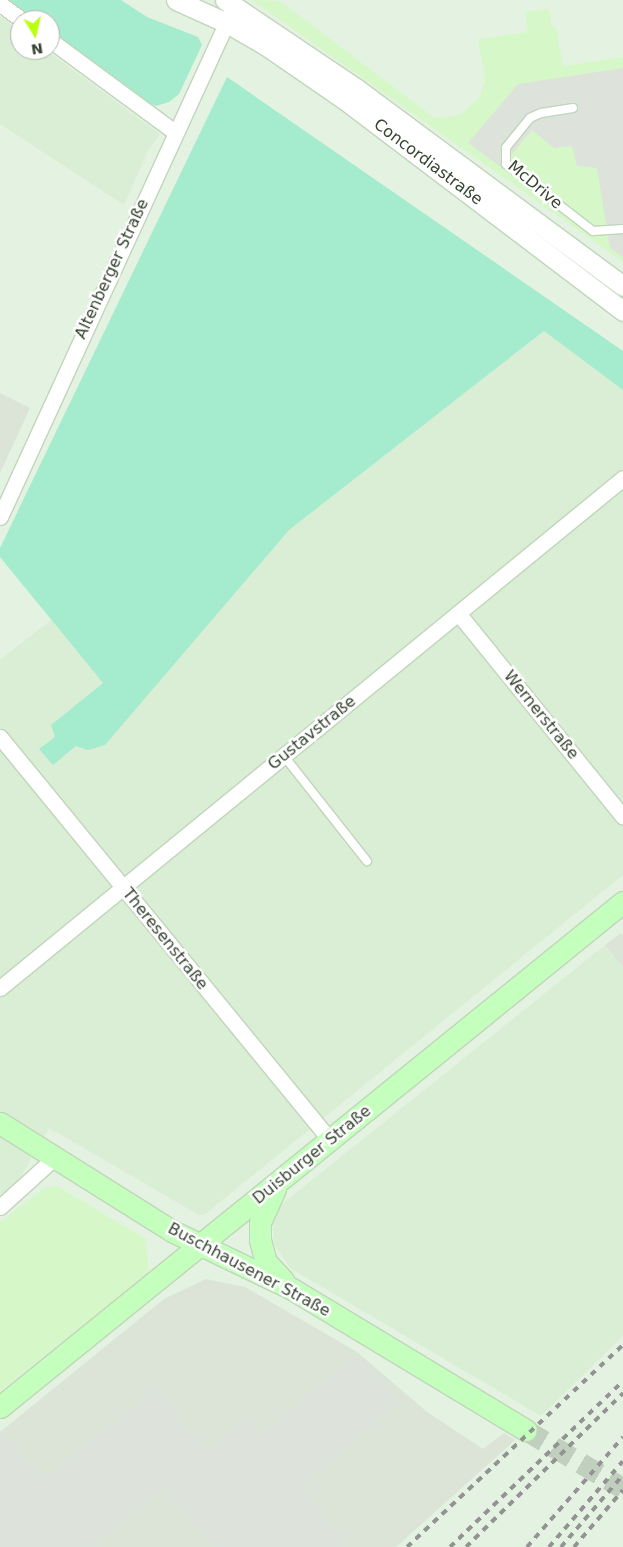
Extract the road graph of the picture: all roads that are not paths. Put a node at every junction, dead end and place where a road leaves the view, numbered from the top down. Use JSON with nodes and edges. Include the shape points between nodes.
{"nodes":[{"id":1,"x":176,"y":0,"type":"edge"},
{"id":2,"x":230,"y":2,"type":"edge"},
{"id":3,"x":226,"y":22,"type":"junction"},
{"id":4,"x":60,"y":47,"type":"edge"},
{"id":5,"x":573,"y":108,"type":"dead end"},
{"id":6,"x":175,"y":132,"type":"junction"},
{"id":7,"x":623,"y":229,"type":"edge"},
{"id":8,"x":623,"y":286,"type":"edge"},
{"id":9,"x":623,"y":311,"type":"edge"},
{"id":10,"x":623,"y":478,"type":"edge"},
{"id":11,"x":0,"y":517,"type":"edge"},
{"id":12,"x":458,"y":614,"type":"junction"},
{"id":13,"x":0,"y":737,"type":"edge"},
{"id":14,"x":284,"y":756,"type":"junction"},
{"id":15,"x":623,"y":817,"type":"edge"},
{"id":16,"x":367,"y":861,"type":"dead end"},
{"id":17,"x":123,"y":887,"type":"junction"},
{"id":18,"x":623,"y":902,"type":"edge"},
{"id":19,"x":0,"y":988,"type":"edge"},
{"id":20,"x":0,"y":1123,"type":"edge"},
{"id":21,"x":330,"y":1140,"type":"junction"},
{"id":22,"x":54,"y":1158,"type":"junction"},
{"id":23,"x":281,"y":1180,"type":"junction"},
{"id":24,"x":0,"y":1207,"type":"edge"},
{"id":25,"x":204,"y":1244,"type":"junction"},
{"id":26,"x":292,"y":1289,"type":"junction"},
{"id":27,"x":0,"y":1407,"type":"edge"},
{"id":28,"x":526,"y":1430,"type":"tunnel mouth"}],
"edges":[{"from":1,"to":3,"type":"street","name":"Concordiastraße"},
{"from":2,"to":3,"type":"street","name":"Concordiastraße"},
{"from":2,"to":8,"type":"street","name":"Concordiastraße","via":[[357,89]]},
{"from":3,"to":6,"type":"street","name":"Altenberger Straße"},
{"from":3,"to":9,"type":"street","name":"Concordiastraße","via":[[345,100]]},
{"from":4,"to":6,"type":"street"},
{"from":5,"to":7,"type":"lane","name":"McDrive","via":[[541,112],[530,118],[506,148],[506,164],[592,231]]},
{"from":6,"to":11,"type":"street","name":"Altenberger Straße"},
{"from":10,"to":12,"type":"street","name":"Gustavstraße"},
{"from":12,"to":14,"type":"street","name":"Gustavstraße"},
{"from":12,"to":15,"type":"street","name":"Wernerstraße"},
{"from":13,"to":17,"type":"street","name":"Theresenstraße"},
{"from":14,"to":16,"type":"lane"},
{"from":14,"to":17,"type":"street","name":"Gustavstraße"},
{"from":17,"to":19,"type":"street","name":"Gustavstraße"},
{"from":17,"to":21,"type":"street","name":"Theresenstraße"},
{"from":18,"to":21,"type":"main road","name":"Duisburger Straße"},
{"from":20,"to":22,"type":"main road","name":"Buschhausener Straße"},
{"from":21,"to":23,"type":"main road","name":"Duisburger Straße"},
{"from":22,"to":24,"type":"street"},
{"from":22,"to":25,"type":"main road","name":"Buschhausener Straße","via":[[172,1231]]},
{"from":23,"to":25,"type":"main road","name":"Duisburger Straße"},
{"from":23,"to":26,"type":"main road","via":[[260,1223],[260,1240],[266,1262]]},
{"from":25,"to":26,"type":"main road","name":"Buschhausener Straße"},
{"from":25,"to":27,"type":"main road","name":"Duisburger Straße"},
{"from":26,"to":28,"type":"main road","name":"Buschhausener Straße"}]}
